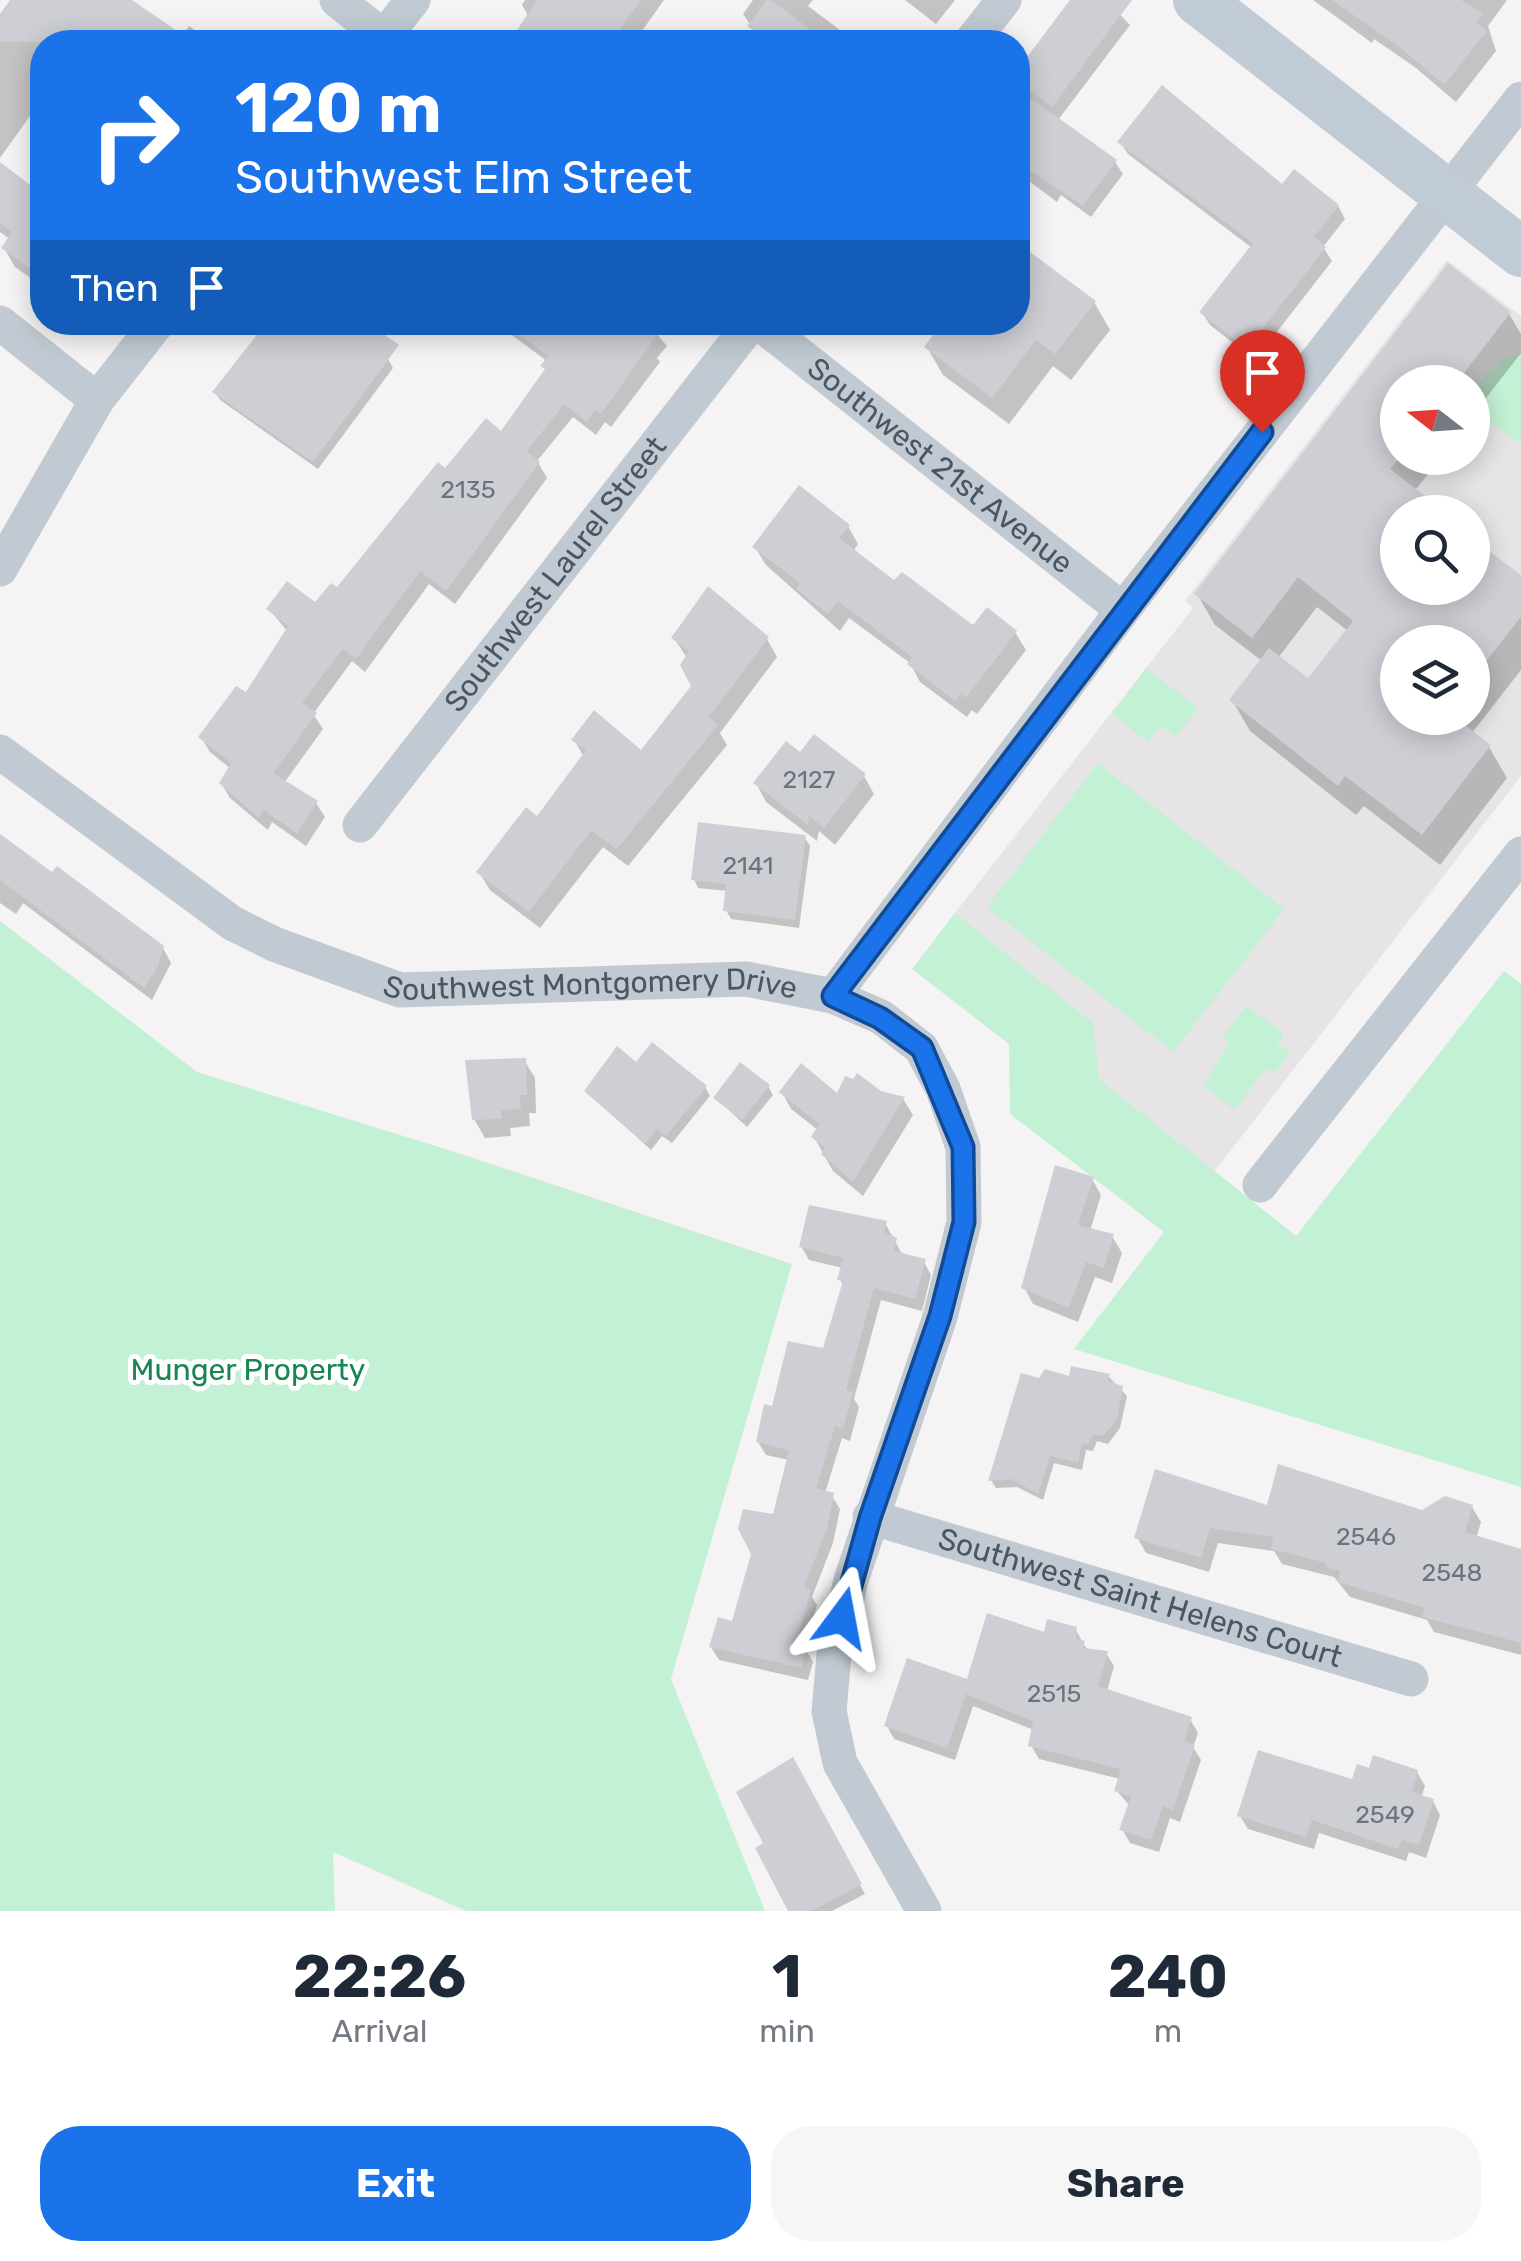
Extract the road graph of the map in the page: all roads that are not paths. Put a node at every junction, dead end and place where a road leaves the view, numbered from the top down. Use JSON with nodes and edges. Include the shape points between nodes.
{"nodes":[{"id":1,"x":336,"y":0,"type":"edge"},
{"id":2,"x":413,"y":0,"type":"edge"},
{"id":3,"x":1004,"y":0,"type":"edge"},
{"id":4,"x":1198,"y":0,"type":"edge"},
{"id":5,"x":372,"y":30,"type":"edge"},
{"id":6,"x":393,"y":30,"type":"edge"},
{"id":7,"x":980,"y":30,"type":"edge"},
{"id":8,"x":1521,"y":99,"type":"edge"},
{"id":9,"x":1448,"y":194,"type":"junction"},
{"id":10,"x":1521,"y":252,"type":"edge"},
{"id":11,"x":0,"y":323,"type":"edge"},
{"id":12,"x":148,"y":335,"type":"edge"},
{"id":13,"x":745,"y":335,"type":"edge"},
{"id":14,"x":772,"y":335,"type":"edge"},
{"id":15,"x":97,"y":400,"type":"junction"},
{"id":16,"x":0,"y":569,"type":"edge"},
{"id":17,"x":1123,"y":610,"type":"junction"},
{"id":18,"x":0,"y":752,"type":"edge"},
{"id":19,"x":360,"y":825,"type":"dead end"},
{"id":20,"x":1521,"y":854,"type":"edge"},
{"id":21,"x":833,"y":996,"type":"junction"},
{"id":22,"x":1260,"y":1185,"type":"dead end"},
{"id":23,"x":870,"y":1518,"type":"junction"},
{"id":24,"x":1411,"y":1679,"type":"dead end"},
{"id":25,"x":924,"y":1911,"type":"edge"}],
"edges":[{"from":1,"to":5,"type":"street"},
{"from":2,"to":6,"type":"street"},
{"from":3,"to":7,"type":"street"},
{"from":4,"to":9,"type":"main road"},
{"from":8,"to":9,"type":"street"},
{"from":9,"to":10,"type":"main road"},
{"from":9,"to":17,"type":"street"},
{"from":11,"to":15,"type":"street"},
{"from":12,"to":15,"type":"street"},
{"from":13,"to":19,"type":"street","name":"Southwest Laurel Street"},
{"from":14,"to":17,"type":"street","name":"Southwest 21st Avenue"},
{"from":15,"to":16,"type":"street"},
{"from":17,"to":21,"type":"street"},
{"from":18,"to":21,"type":"street","name":"Southwest Montgomery Drive","via":[[232,923],[400,990],[746,979]]},
{"from":20,"to":22,"type":"street"},
{"from":21,"to":23,"type":"street","name":"Southwest Montgomery Drive","via":[[922,1048],[963,1147],[964,1222],[945,1298]]},
{"from":23,"to":24,"type":"street","name":"Southwest Saint Helens Court"},
{"from":23,"to":25,"type":"street","name":"Southwest Montgomery Drive","via":[[834,1655],[829,1712],[840,1763]]}]}
